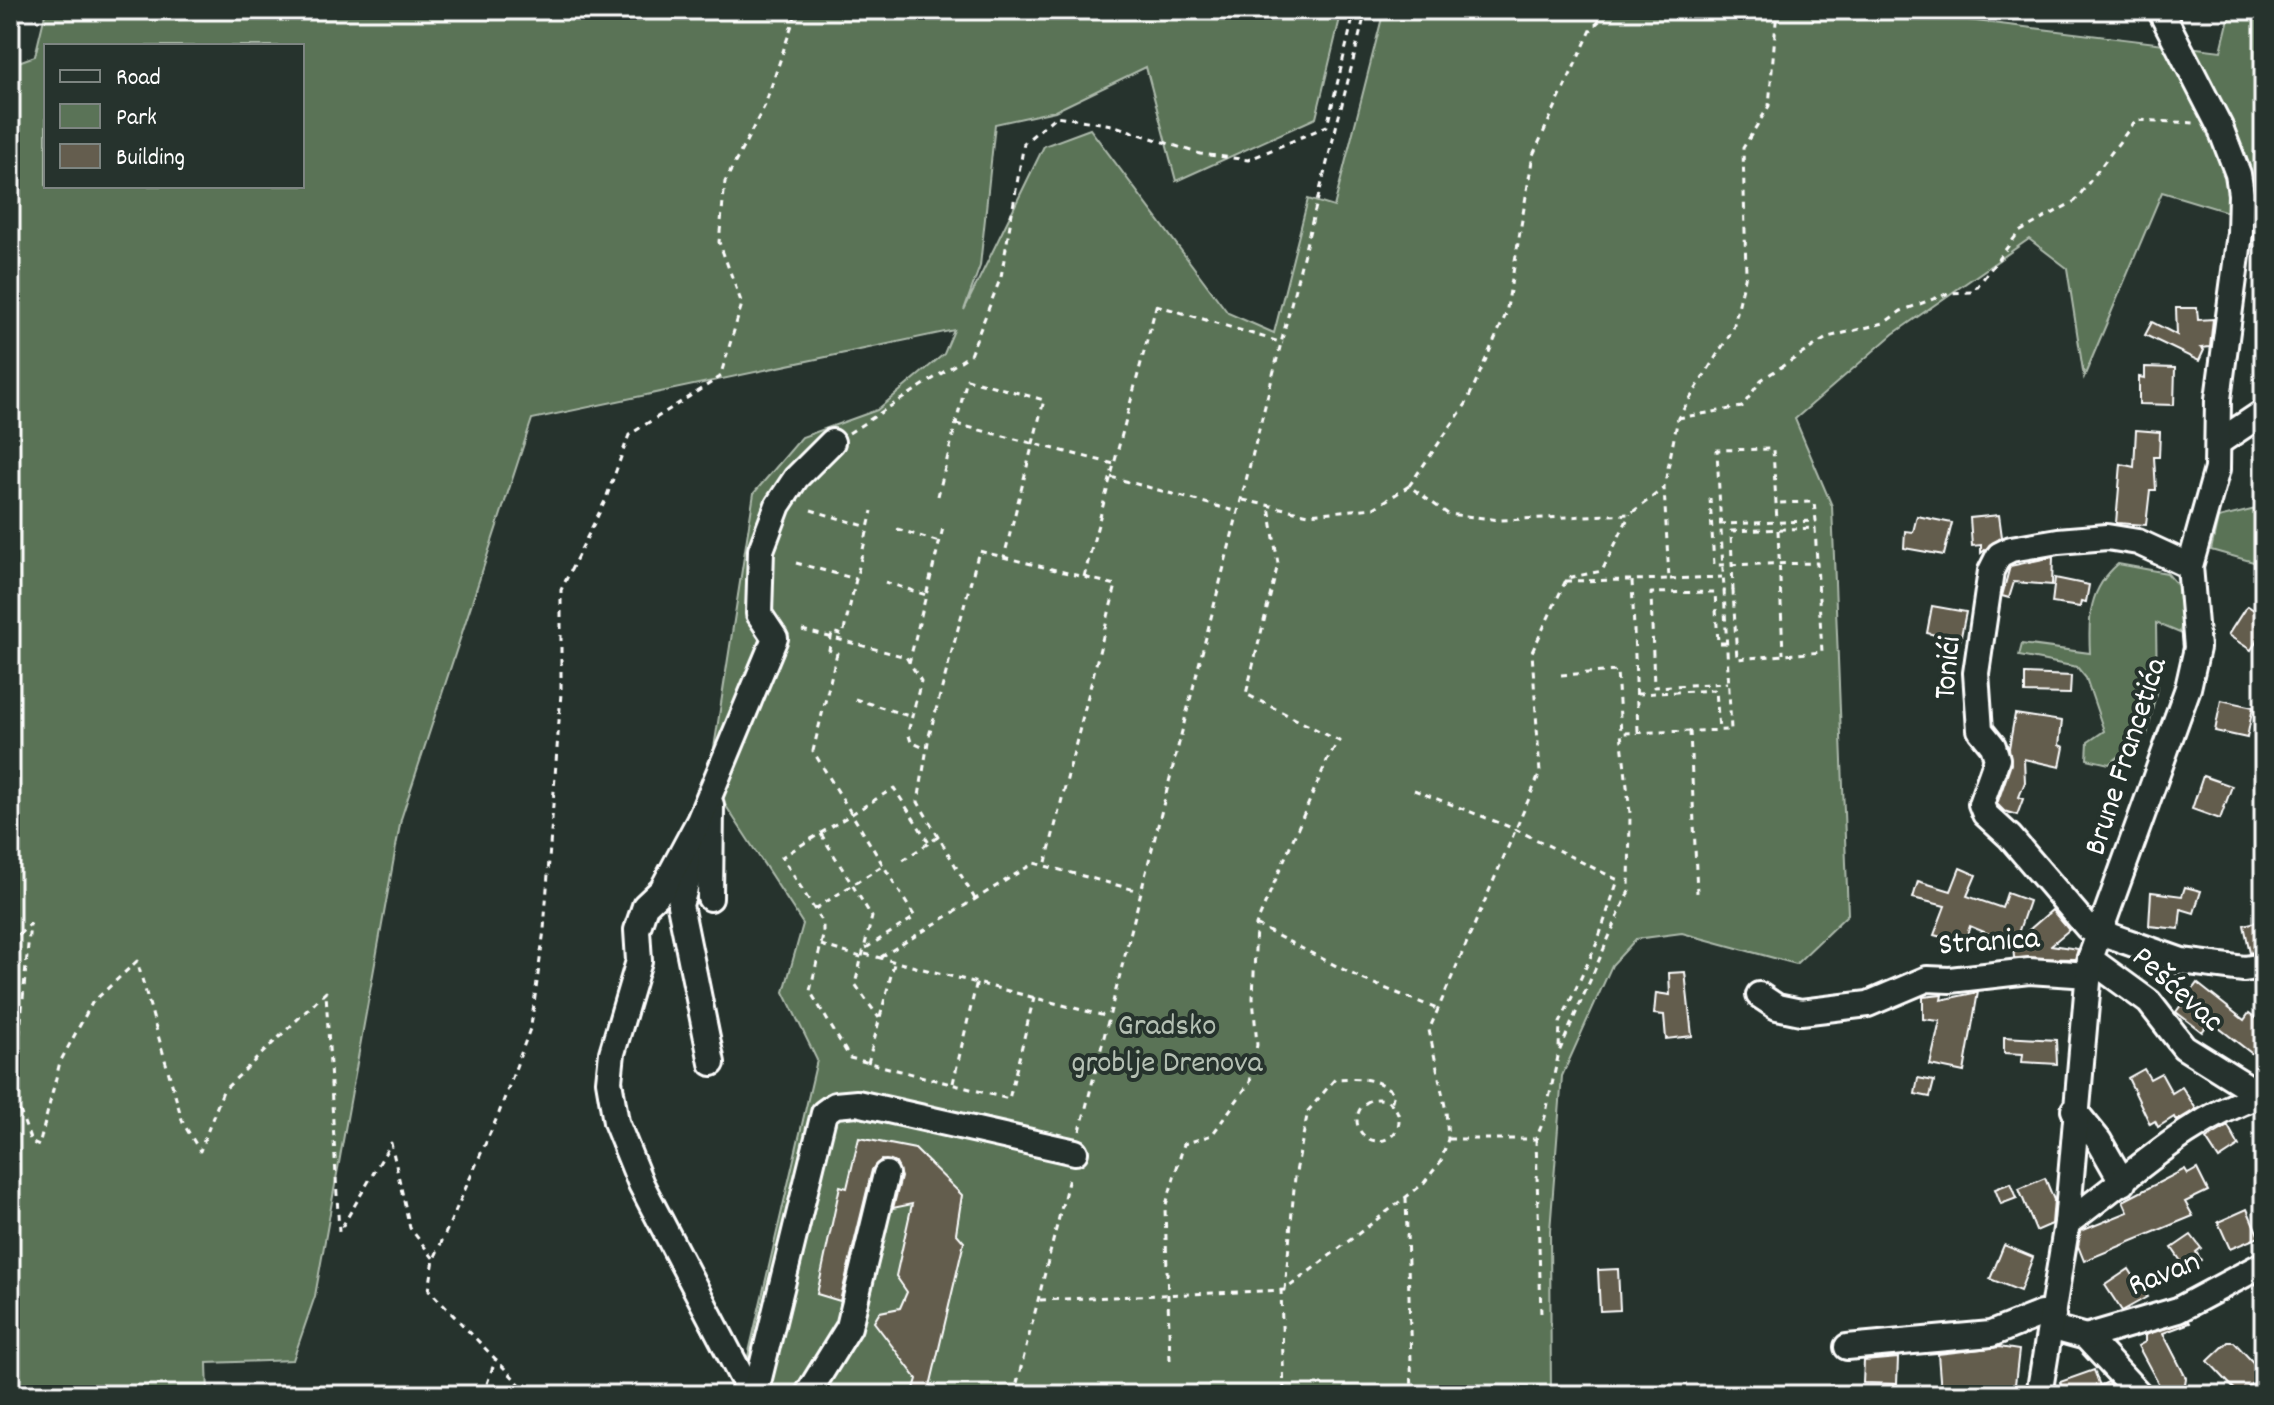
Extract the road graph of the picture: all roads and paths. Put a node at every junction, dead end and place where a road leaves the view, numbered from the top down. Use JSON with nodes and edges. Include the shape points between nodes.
{"nodes":[{"id":1,"x":797,"y":10,"type":"edge"},
{"id":2,"x":1355,"y":10,"type":"edge"},
{"id":3,"x":1366,"y":10,"type":"edge"},
{"id":4,"x":1611,"y":10,"type":"edge"},
{"id":5,"x":1777,"y":10,"type":"edge"},
{"id":6,"x":2160,"y":10,"type":"edge"},
{"id":7,"x":2220,"y":127,"type":"junction"},
{"id":8,"x":1158,"y":299,"type":"dead end"},
{"id":9,"x":1156,"y":305,"type":"junction"},
{"id":10,"x":1284,"y":343,"type":"junction"},
{"id":11,"x":2264,"y":412,"type":"edge"},
{"id":12,"x":1678,"y":418,"type":"junction"},
{"id":13,"x":956,"y":424,"type":"junction"},
{"id":14,"x":832,"y":442,"type":"joint"},
{"id":15,"x":2219,"y":442,"type":"junction"},
{"id":16,"x":1033,"y":443,"type":"junction"},
{"id":17,"x":1114,"y":464,"type":"junction"},
{"id":18,"x":1111,"y":477,"type":"junction"},
{"id":19,"x":1409,"y":486,"type":"junction"},
{"id":20,"x":1664,"y":488,"type":"junction"},
{"id":21,"x":938,"y":496,"type":"dead end"},
{"id":22,"x":1710,"y":498,"type":"dead end"},
{"id":23,"x":1243,"y":500,"type":"junction"},
{"id":24,"x":1776,"y":503,"type":"junction"},
{"id":25,"x":1269,"y":506,"type":"junction"},
{"id":26,"x":811,"y":510,"type":"dead end"},
{"id":27,"x":872,"y":511,"type":"dead end"},
{"id":28,"x":1239,"y":512,"type":"junction"},
{"id":29,"x":1630,"y":514,"type":"junction"},
{"id":30,"x":1777,"y":522,"type":"junction"},
{"id":31,"x":944,"y":524,"type":"dead end"},
{"id":32,"x":1719,"y":524,"type":"junction"},
{"id":33,"x":868,"y":527,"type":"junction"},
{"id":34,"x":897,"y":529,"type":"dead end"},
{"id":35,"x":1778,"y":530,"type":"junction"},
{"id":36,"x":939,"y":542,"type":"junction"},
{"id":37,"x":1004,"y":557,"type":"junction"},
{"id":38,"x":796,"y":563,"type":"dead end"},
{"id":39,"x":1779,"y":563,"type":"junction"},
{"id":40,"x":1817,"y":563,"type":"junction"},
{"id":41,"x":1732,"y":564,"type":"junction"},
{"id":42,"x":1721,"y":565,"type":"junction"},
{"id":43,"x":2190,"y":566,"type":"junction"},
{"id":44,"x":1084,"y":577,"type":"junction"},
{"id":45,"x":1722,"y":577,"type":"junction"},
{"id":46,"x":856,"y":579,"type":"junction"},
{"id":47,"x":1669,"y":579,"type":"junction"},
{"id":48,"x":1632,"y":580,"type":"junction"},
{"id":49,"x":1565,"y":581,"type":"junction"},
{"id":50,"x":885,"y":582,"type":"dead end"},
{"id":51,"x":1723,"y":591,"type":"junction"},
{"id":52,"x":1733,"y":591,"type":"junction"},
{"id":53,"x":926,"y":595,"type":"junction"},
{"id":54,"x":802,"y":630,"type":"dead end"},
{"id":55,"x":831,"y":638,"type":"junction"},
{"id":56,"x":1726,"y":643,"type":"junction"},
{"id":57,"x":1783,"y":655,"type":"junction"},
{"id":58,"x":909,"y":663,"type":"junction"},
{"id":59,"x":1561,"y":675,"type":"dead end"},
{"id":60,"x":1728,"y":683,"type":"junction"},
{"id":61,"x":1637,"y":694,"type":"junction"},
{"id":62,"x":855,"y":699,"type":"dead end"},
{"id":63,"x":912,"y":717,"type":"junction"},
{"id":64,"x":1719,"y":730,"type":"junction"},
{"id":65,"x":1690,"y":731,"type":"junction"},
{"id":66,"x":1638,"y":732,"type":"junction"},
{"id":67,"x":1621,"y":733,"type":"junction"},
{"id":68,"x":926,"y":749,"type":"junction"},
{"id":69,"x":1414,"y":790,"type":"dead end"},
{"id":70,"x":711,"y":794,"type":"junction"},
{"id":71,"x":851,"y":815,"type":"junction"},
{"id":72,"x":699,"y":821,"type":"junction"},
{"id":73,"x":1515,"y":829,"type":"junction"},
{"id":74,"x":821,"y":833,"type":"junction"},
{"id":75,"x":938,"y":837,"type":"junction"},
{"id":76,"x":929,"y":843,"type":"junction"},
{"id":77,"x":903,"y":860,"type":"dead end"},
{"id":78,"x":882,"y":866,"type":"junction"},
{"id":79,"x":1045,"y":866,"type":"junction"},
{"id":80,"x":852,"y":885,"type":"junction"},
{"id":81,"x":1697,"y":893,"type":"dead end"},
{"id":82,"x":710,"y":898,"type":"dead end"},
{"id":83,"x":975,"y":899,"type":"junction"},
{"id":84,"x":815,"y":910,"type":"junction"},
{"id":85,"x":1256,"y":925,"type":"junction"},
{"id":86,"x":2099,"y":931,"type":"junction"},
{"id":87,"x":10,"y":943,"type":"edge"},
{"id":88,"x":821,"y":945,"type":"junction"},
{"id":89,"x":865,"y":953,"type":"junction"},
{"id":90,"x":881,"y":957,"type":"junction"},
{"id":91,"x":895,"y":960,"type":"junction"},
{"id":92,"x":2264,"y":966,"type":"edge"},
{"id":93,"x":2089,"y":967,"type":"junction"},
{"id":94,"x":977,"y":981,"type":"junction"},
{"id":95,"x":1759,"y":995,"type":"dead end"},
{"id":96,"x":1034,"y":997,"type":"junction"},
{"id":97,"x":1437,"y":1009,"type":"junction"},
{"id":98,"x":1109,"y":1017,"type":"dead end"},
{"id":99,"x":879,"y":1018,"type":"junction"},
{"id":100,"x":1559,"y":1052,"type":"junction"},
{"id":101,"x":712,"y":1063,"type":"dead end"},
{"id":102,"x":868,"y":1063,"type":"junction"},
{"id":103,"x":953,"y":1085,"type":"junction"},
{"id":104,"x":2262,"y":1096,"type":"edge"},
{"id":105,"x":1391,"y":1104,"type":"junction"},
{"id":106,"x":2074,"y":1110,"type":"junction"},
{"id":107,"x":1448,"y":1139,"type":"junction"},
{"id":108,"x":1536,"y":1139,"type":"junction"},
{"id":109,"x":1075,"y":1152,"type":"dead end"},
{"id":110,"x":886,"y":1174,"type":"dead end"},
{"id":111,"x":2123,"y":1183,"type":"junction"},
{"id":112,"x":1406,"y":1198,"type":"junction"},
{"id":113,"x":2067,"y":1223,"type":"junction"},
{"id":114,"x":434,"y":1259,"type":"junction"},
{"id":115,"x":2264,"y":1264,"type":"edge"},
{"id":116,"x":1283,"y":1289,"type":"junction"},
{"id":117,"x":1168,"y":1294,"type":"junction"},
{"id":118,"x":1039,"y":1300,"type":"dead end"},
{"id":119,"x":1541,"y":1315,"type":"dead end"},
{"id":120,"x":2052,"y":1321,"type":"junction"},
{"id":121,"x":2086,"y":1337,"type":"junction"},
{"id":122,"x":1847,"y":1347,"type":"dead end"},
{"id":123,"x":496,"y":1358,"type":"junction"},
{"id":124,"x":1170,"y":1360,"type":"dead end"},
{"id":125,"x":483,"y":1395,"type":"edge"},
{"id":126,"x":530,"y":1395,"type":"edge"},
{"id":127,"x":753,"y":1395,"type":"edge"},
{"id":128,"x":807,"y":1395,"type":"edge"},
{"id":129,"x":1284,"y":1395,"type":"edge"},
{"id":130,"x":1412,"y":1395,"type":"edge"},
{"id":131,"x":2039,"y":1395,"type":"edge"},
{"id":132,"x":2140,"y":1395,"type":"edge"}],
"edges":[{"from":1,"to":114,"type":"path","via":[[765,105],[725,182],[719,242],[742,304],[720,377],[629,435],[605,501],[561,590],[561,693],[544,930],[531,1026]]},
{"from":2,"to":14,"type":"path","via":[[1327,126],[1248,160],[1200,154],[1112,125],[1056,116],[1024,143],[1001,277],[970,355]]},
{"from":3,"to":10,"type":"path"},
{"from":4,"to":19,"type":"path","via":[[1592,28],[1533,155],[1506,314],[1466,404]]},
{"from":5,"to":12,"type":"path","via":[[1769,106],[1743,148],[1746,274],[1733,329]]},
{"from":6,"to":7,"type":"street","name":"Brune Francetića"},
{"from":7,"to":12,"type":"path","via":[[2136,120],[2075,201],[2019,232],[1973,292],[1949,293],[1884,323],[1828,337],[1761,380],[1742,407]]},
{"from":7,"to":15,"type":"street","name":"Brune Francetića","via":[[2241,194],[2218,399]]},
{"from":8,"to":9,"type":"path"},
{"from":9,"to":10,"type":"path"},
{"from":9,"to":17,"type":"path"},
{"from":10,"to":23,"type":"path"},
{"from":11,"to":15,"type":"street"},
{"from":12,"to":20,"type":"path"},
{"from":13,"to":16,"type":"path"},
{"from":13,"to":16,"type":"path","via":[[967,379],[1044,400]]},
{"from":13,"to":21,"type":"path"},
{"from":14,"to":70,"type":"street","via":[[778,505],[761,550],[759,614],[775,638]]},
{"from":15,"to":43,"type":"street","name":"Brune Francetića","via":[[2217,469]]},
{"from":16,"to":17,"type":"path"},
{"from":16,"to":37,"type":"path"},
{"from":17,"to":18,"type":"path"},
{"from":18,"to":28,"type":"path"},
{"from":18,"to":44,"type":"path"},
{"from":19,"to":25,"type":"path","via":[[1374,508],[1309,514]]},
{"from":19,"to":29,"type":"path","via":[[1448,514],[1501,520]]},
{"from":20,"to":29,"type":"path"},
{"from":20,"to":47,"type":"path"},
{"from":22,"to":42,"type":"path","via":[[1714,565]]},
{"from":23,"to":25,"type":"path"},
{"from":23,"to":28,"type":"path"},
{"from":24,"to":30,"type":"path"},
{"from":24,"to":30,"type":"path","via":[[1814,502],[1816,521]]},
{"from":24,"to":32,"type":"path","via":[[1773,449],[1717,450]]},
{"from":25,"to":85,"type":"path","via":[[1278,564],[1246,694],[1339,741]]},
{"from":26,"to":33,"type":"path"},
{"from":27,"to":33,"type":"path"},
{"from":28,"to":79,"type":"path","via":[[1139,891]]},
{"from":29,"to":49,"type":"path","via":[[1602,571]]},
{"from":30,"to":32,"type":"path"},
{"from":31,"to":36,"type":"path"},
{"from":32,"to":42,"type":"path"},
{"from":33,"to":46,"type":"path"},
{"from":34,"to":36,"type":"path"},
{"from":35,"to":39,"type":"path"},
{"from":35,"to":40,"type":"path","via":[[1815,528]]},
{"from":35,"to":41,"type":"path","via":[[1731,531]]},
{"from":36,"to":53,"type":"path"},
{"from":37,"to":44,"type":"path"},
{"from":37,"to":68,"type":"path","via":[[979,551]]},
{"from":38,"to":46,"type":"path"},
{"from":39,"to":40,"type":"path"},
{"from":39,"to":41,"type":"path"},
{"from":39,"to":57,"type":"path"},
{"from":40,"to":57,"type":"path","via":[[1822,652]]},
{"from":41,"to":42,"type":"path"},
{"from":41,"to":52,"type":"path"},
{"from":42,"to":45,"type":"path"},
{"from":43,"to":86,"type":"street","name":"Brune Francetića","via":[[2197,648],[2188,688]]},
{"from":43,"to":86,"type":"street","name":"Tonići","via":[[2138,542],[2084,537],[2011,549],[1999,555],[1991,571],[1976,705],[1980,730],[1997,759],[1981,804],[2088,928]]},
{"from":44,"to":79,"type":"path","via":[[1116,585]]},
{"from":45,"to":47,"type":"path"},
{"from":45,"to":51,"type":"path"},
{"from":46,"to":55,"type":"path","via":[[843,635],[832,632]]},
{"from":47,"to":48,"type":"path"},
{"from":48,"to":49,"type":"path"},
{"from":48,"to":61,"type":"path"},
{"from":49,"to":73,"type":"path","via":[[1532,652],[1540,773]]},
{"from":50,"to":53,"type":"path"},
{"from":51,"to":52,"type":"path"},
{"from":51,"to":56,"type":"path"},
{"from":52,"to":57,"type":"path","via":[[1737,659]]},
{"from":53,"to":58,"type":"path"},
{"from":54,"to":55,"type":"path"},
{"from":55,"to":58,"type":"path","via":[[906,657]]},
{"from":55,"to":71,"type":"path","via":[[829,650],[837,653],[813,751]]},
{"from":56,"to":60,"type":"path"},
{"from":56,"to":60,"type":"path","via":[[1718,643],[1715,592],[1651,593],[1654,687]]},
{"from":58,"to":63,"type":"path","via":[[921,681]]},
{"from":59,"to":67,"type":"path","via":[[1617,671]]},
{"from":60,"to":64,"type":"path","via":[[1731,730]]},
{"from":61,"to":64,"type":"path","via":[[1716,690]]},
{"from":61,"to":66,"type":"path"},
{"from":62,"to":63,"type":"path"},
{"from":63,"to":68,"type":"path","via":[[911,742]]},
{"from":64,"to":65,"type":"path"},
{"from":65,"to":66,"type":"path"},
{"from":65,"to":81,"type":"path"},
{"from":66,"to":67,"type":"path"},
{"from":67,"to":100,"type":"path","via":[[1630,813],[1629,891]]},
{"from":68,"to":75,"type":"path","via":[[918,802]]},
{"from":69,"to":73,"type":"path"},
{"from":70,"to":72,"type":"street"},
{"from":70,"to":82,"type":"street"},
{"from":71,"to":74,"type":"path"},
{"from":71,"to":76,"type":"path","via":[[894,788]]},
{"from":71,"to":78,"type":"path"},
{"from":72,"to":101,"type":"street","via":[[695,861],[680,905]]},
{"from":72,"to":127,"type":"street","via":[[662,890],[645,906],[637,930],[639,961],[612,1053],[610,1104],[641,1184]]},
{"from":73,"to":97,"type":"path"},
{"from":73,"to":100,"type":"path","via":[[1618,880],[1597,943],[1560,1023]]},
{"from":74,"to":80,"type":"path"},
{"from":74,"to":84,"type":"path","via":[[782,857]]},
{"from":75,"to":76,"type":"path"},
{"from":75,"to":83,"type":"path"},
{"from":76,"to":77,"type":"path"},
{"from":78,"to":80,"type":"path"},
{"from":78,"to":89,"type":"path","via":[[915,917]]},
{"from":79,"to":83,"type":"path","via":[[1034,863]]},
{"from":80,"to":84,"type":"path"},
{"from":80,"to":89,"type":"path","via":[[872,917]]},
{"from":83,"to":90,"type":"path"},
{"from":84,"to":88,"type":"path","via":[[823,923]]},
{"from":85,"to":97,"type":"path","via":[[1362,979]]},
{"from":85,"to":117,"type":"path","via":[[1257,1045],[1250,1082],[1212,1135],[1184,1144],[1165,1208]]},
{"from":86,"to":92,"type":"street","via":[[2182,961],[2244,969]]},
{"from":86,"to":93,"type":"street","name":"Brune Francetića"},
{"from":87,"to":114,"type":"path","via":[[30,924],[14,1094],[31,1142],[39,1146],[60,1062],[92,1003],[137,961],[183,1123],[200,1151],[223,1091],[326,992],[339,1232],[391,1143],[410,1228]]},
{"from":88,"to":89,"type":"path"},
{"from":88,"to":102,"type":"path","via":[[810,991],[850,1058]]},
{"from":89,"to":90,"type":"path"},
{"from":89,"to":99,"type":"path","via":[[855,984]]},
{"from":90,"to":91,"type":"path"},
{"from":91,"to":94,"type":"path"},
{"from":91,"to":99,"type":"path"},
{"from":93,"to":95,"type":"street","name":"Stranica","via":[[1927,979],[1876,1002],[1801,1012],[1777,1007]]},
{"from":93,"to":104,"type":"street","name":"Pešćevac","via":[[2149,1002],[2184,1047]]},
{"from":93,"to":106,"type":"street","name":"Brune Francetića"},
{"from":94,"to":96,"type":"path"},
{"from":94,"to":103,"type":"path"},
{"from":96,"to":98,"type":"path"},
{"from":96,"to":103,"type":"path","via":[[1009,1099]]},
{"from":97,"to":107,"type":"path","via":[[1429,1030]]},
{"from":99,"to":102,"type":"path"},
{"from":100,"to":108,"type":"path"},
{"from":102,"to":103,"type":"path"},
{"from":104,"to":111,"type":"street","name":"Pešćevac","via":[[2231,1105],[2162,1147]]},
{"from":105,"to":105,"type":"path","via":[[1399,1122],[1394,1134],[1383,1141],[1364,1137],[1357,1124],[1359,1110],[1370,1100]]},
{"from":105,"to":116,"type":"path","via":[[1394,1093],[1385,1085],[1364,1078],[1335,1079],[1308,1111]]},
{"from":106,"to":111,"type":"street"},
{"from":106,"to":113,"type":"street","name":"Brune Francetića"},
{"from":107,"to":108,"type":"path"},
{"from":107,"to":112,"type":"path","via":[[1441,1161]]},
{"from":108,"to":119,"type":"path"},
{"from":109,"to":127,"type":"street","via":[[857,1103],[835,1105],[824,1113]]},
{"from":110,"to":128,"type":"street","via":[[849,1327]]},
{"from":111,"to":113,"type":"street","name":"Pešćevac"},
{"from":112,"to":116,"type":"path"},
{"from":112,"to":130,"type":"path"},
{"from":113,"to":120,"type":"street","name":"Brune Francetića"},
{"from":114,"to":123,"type":"path","via":[[429,1290]]},
{"from":115,"to":121,"type":"street","name":"Ravan","via":[[2178,1310]]},
{"from":116,"to":117,"type":"path"},
{"from":116,"to":129,"type":"path"},
{"from":117,"to":118,"type":"path"},
{"from":117,"to":124,"type":"path"},
{"from":120,"to":121,"type":"street"},
{"from":120,"to":122,"type":"street","via":[[2041,1314],[1991,1334]]},
{"from":120,"to":131,"type":"street","name":"Brune Francetića"},
{"from":121,"to":132,"type":"street"},
{"from":123,"to":125,"type":"path"},
{"from":123,"to":126,"type":"path"}]}
